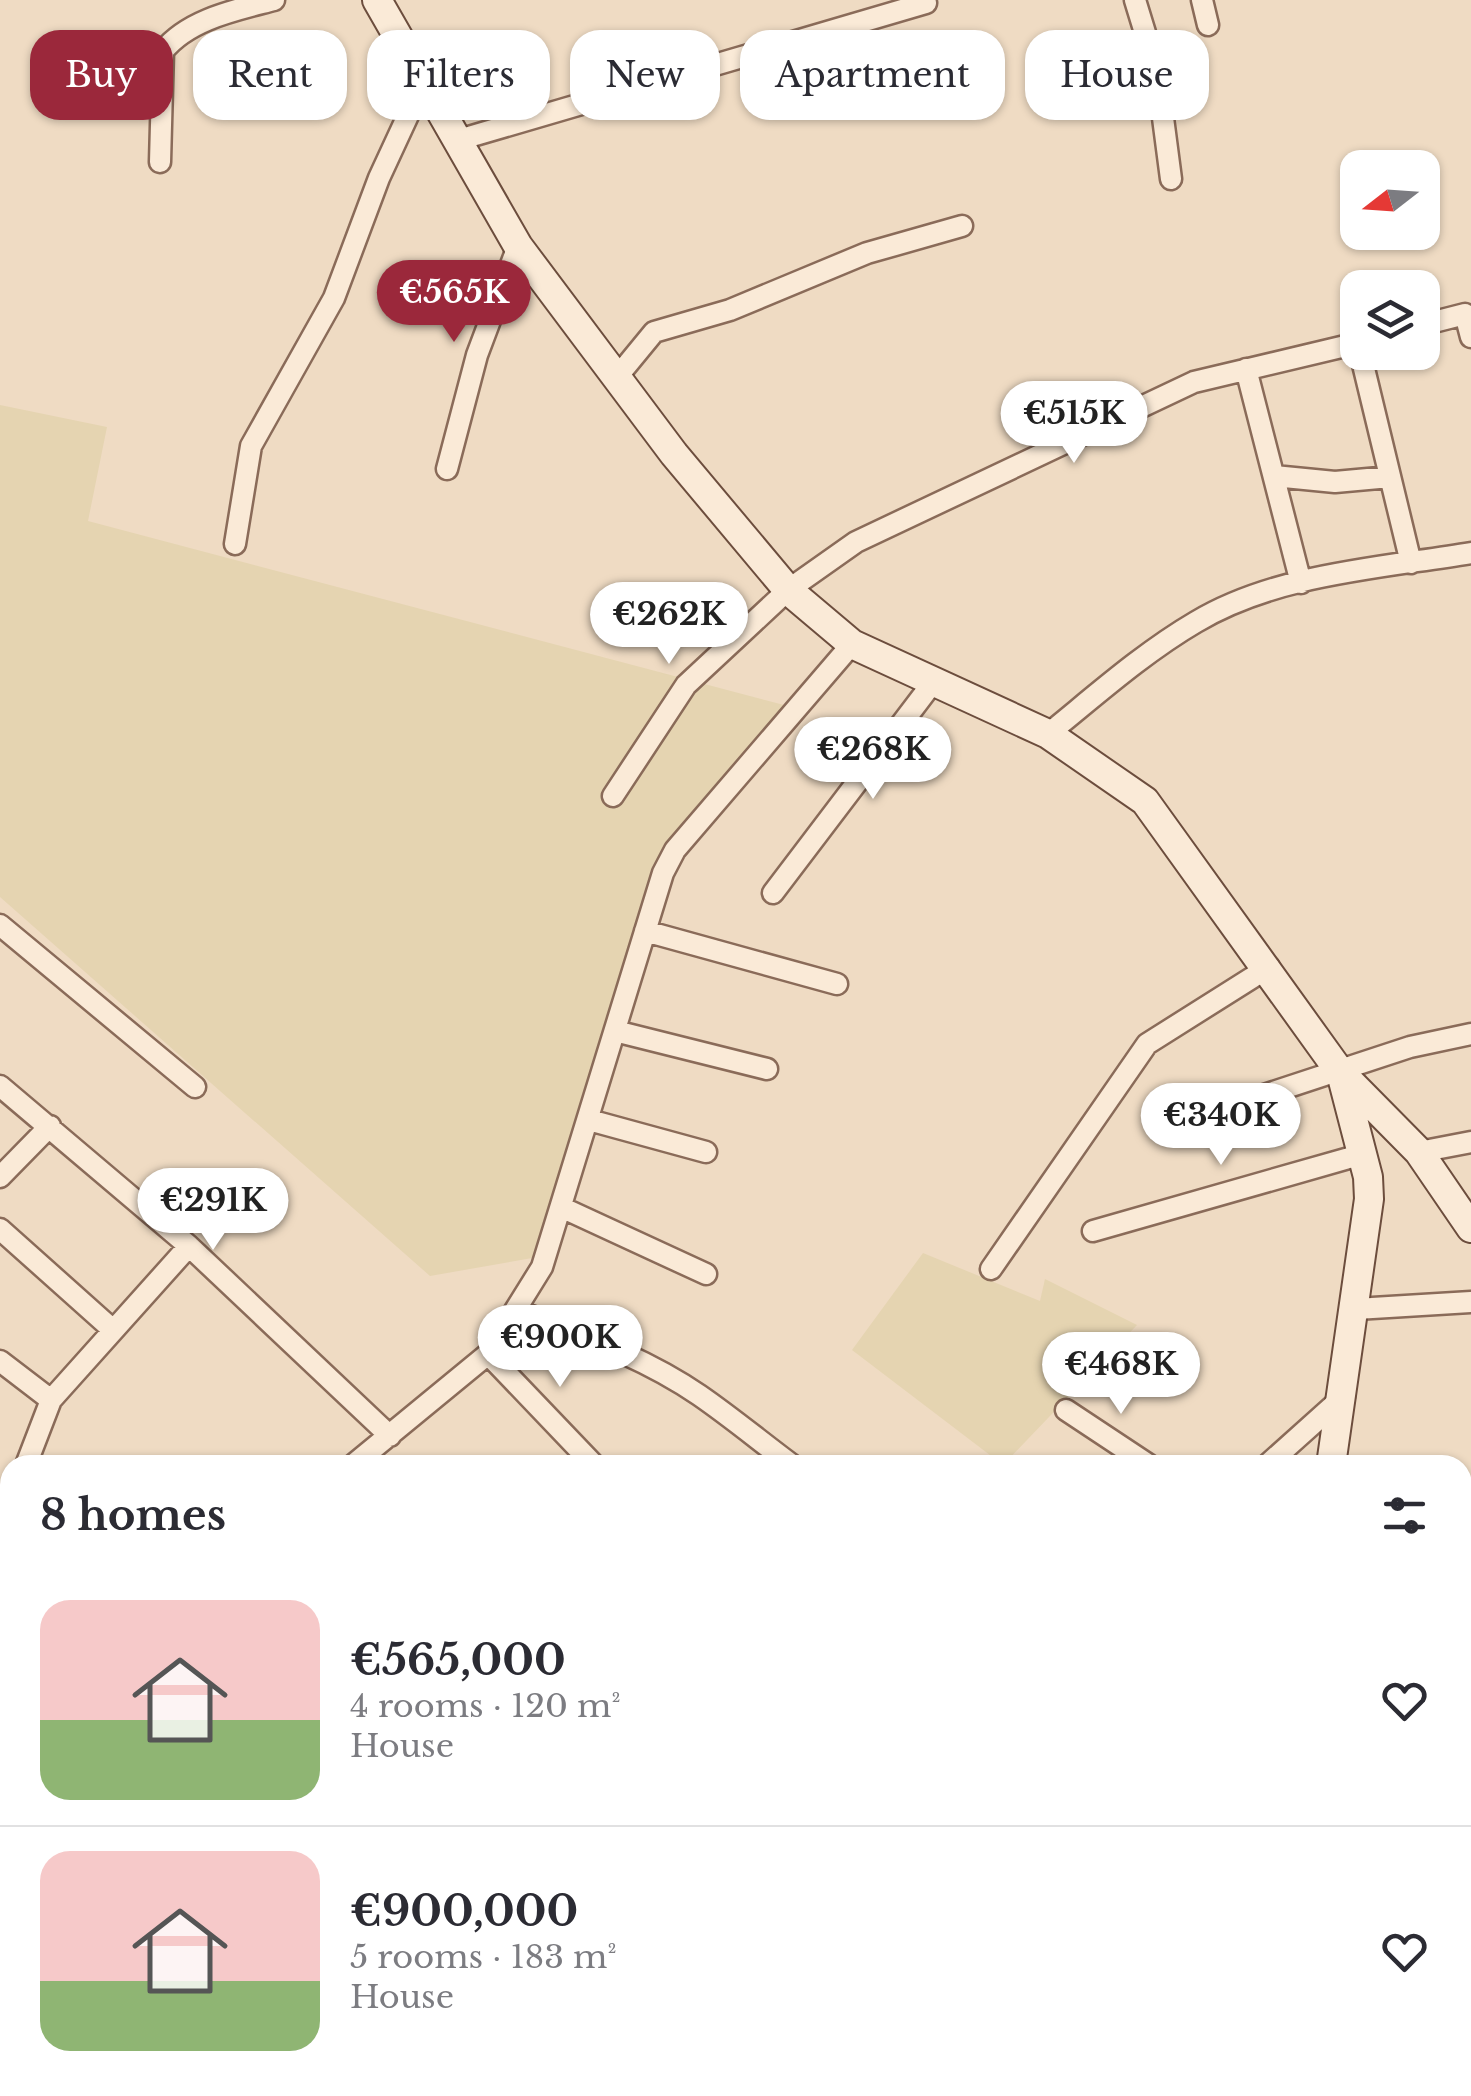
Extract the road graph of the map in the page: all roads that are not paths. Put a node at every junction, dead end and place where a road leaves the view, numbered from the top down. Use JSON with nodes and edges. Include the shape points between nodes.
{"nodes":[{"id":1,"x":274,"y":0,"type":"edge"},
{"id":2,"x":376,"y":0,"type":"edge"},
{"id":3,"x":1134,"y":0,"type":"edge"},
{"id":4,"x":1202,"y":0,"type":"edge"},
{"id":5,"x":926,"y":2,"type":"dead end"},
{"id":6,"x":1208,"y":25,"type":"dead end"},
{"id":7,"x":393,"y":30,"type":"edge"},
{"id":8,"x":406,"y":120,"type":"edge"},
{"id":9,"x":443,"y":120,"type":"edge"},
{"id":10,"x":455,"y":141,"type":"junction"},
{"id":11,"x":160,"y":162,"type":"dead end"},
{"id":12,"x":1172,"y":179,"type":"dead end"},
{"id":13,"x":962,"y":226,"type":"dead end"},
{"id":14,"x":518,"y":246,"type":"junction"},
{"id":15,"x":1468,"y":313,"type":"edge"},
{"id":16,"x":1440,"y":320,"type":"edge"},
{"id":17,"x":1471,"y":337,"type":"edge"},
{"id":18,"x":1340,"y":347,"type":"edge"},
{"id":19,"x":1246,"y":369,"type":"junction"},
{"id":20,"x":1364,"y":370,"type":"edge"},
{"id":21,"x":616,"y":378,"type":"junction"},
{"id":22,"x":447,"y":469,"type":"dead end"},
{"id":23,"x":1274,"y":476,"type":"junction"},
{"id":24,"x":1390,"y":477,"type":"junction"},
{"id":25,"x":235,"y":544,"type":"dead end"},
{"id":26,"x":1471,"y":553,"type":"edge"},
{"id":27,"x":1411,"y":563,"type":"junction"},
{"id":28,"x":1301,"y":582,"type":"junction"},
{"id":29,"x":788,"y":590,"type":"junction"},
{"id":30,"x":852,"y":644,"type":"junction"},
{"id":31,"x":934,"y":682,"type":"junction"},
{"id":32,"x":1048,"y":734,"type":"junction"},
{"id":33,"x":613,"y":796,"type":"dead end"},
{"id":34,"x":773,"y":893,"type":"dead end"},
{"id":35,"x":0,"y":924,"type":"edge"},
{"id":36,"x":645,"y":931,"type":"junction"},
{"id":37,"x":1268,"y":967,"type":"junction"},
{"id":38,"x":837,"y":984,"type":"dead end"},
{"id":39,"x":615,"y":1030,"type":"junction"},
{"id":40,"x":1471,"y":1034,"type":"edge"},
{"id":41,"x":767,"y":1069,"type":"dead end"},
{"id":42,"x":1340,"y":1072,"type":"junction"},
{"id":43,"x":0,"y":1086,"type":"edge"},
{"id":44,"x":195,"y":1087,"type":"dead end"},
{"id":45,"x":589,"y":1120,"type":"junction"},
{"id":46,"x":50,"y":1126,"type":"junction"},
{"id":47,"x":1167,"y":1128,"type":"dead end"},
{"id":48,"x":1471,"y":1142,"type":"edge"},
{"id":49,"x":706,"y":1152,"type":"dead end"},
{"id":50,"x":1418,"y":1152,"type":"junction"},
{"id":51,"x":1363,"y":1154,"type":"junction"},
{"id":52,"x":0,"y":1177,"type":"edge"},
{"id":53,"x":563,"y":1208,"type":"junction"},
{"id":54,"x":1471,"y":1228,"type":"edge"},
{"id":55,"x":0,"y":1230,"type":"edge"},
{"id":56,"x":1093,"y":1231,"type":"dead end"},
{"id":57,"x":189,"y":1246,"type":"junction"},
{"id":58,"x":991,"y":1270,"type":"dead end"},
{"id":59,"x":706,"y":1274,"type":"dead end"},
{"id":60,"x":1471,"y":1302,"type":"edge"},
{"id":61,"x":1356,"y":1309,"type":"junction"},
{"id":62,"x":518,"y":1311,"type":"junction"},
{"id":63,"x":113,"y":1330,"type":"junction"},
{"id":64,"x":488,"y":1354,"type":"junction"},
{"id":65,"x":0,"y":1361,"type":"edge"},
{"id":66,"x":1344,"y":1396,"type":"junction"},
{"id":67,"x":50,"y":1400,"type":"junction"},
{"id":68,"x":1066,"y":1410,"type":"dead end"},
{"id":69,"x":390,"y":1436,"type":"junction"},
{"id":70,"x":30,"y":1455,"type":"edge"},
{"id":71,"x":366,"y":1455,"type":"edge"},
{"id":72,"x":584,"y":1455,"type":"edge"},
{"id":73,"x":779,"y":1455,"type":"edge"},
{"id":74,"x":1134,"y":1455,"type":"edge"},
{"id":75,"x":1278,"y":1455,"type":"edge"},
{"id":76,"x":1333,"y":1455,"type":"edge"}],
"edges":[{"from":1,"to":11,"type":"street","via":[[199,24],[163,50]]},
{"from":2,"to":7,"type":"street"},
{"from":3,"to":12,"type":"street","via":[[1157,72]]},
{"from":4,"to":6,"type":"street"},
{"from":5,"to":10,"type":"street"},
{"from":8,"to":25,"type":"street","via":[[334,298],[251,446]]},
{"from":9,"to":10,"type":"street"},
{"from":10,"to":14,"type":"street"},
{"from":13,"to":21,"type":"street","via":[[868,252],[730,310],[654,332]]},
{"from":14,"to":21,"type":"street"},
{"from":14,"to":22,"type":"street","via":[[477,355]]},
{"from":15,"to":16,"type":"street"},
{"from":15,"to":17,"type":"street"},
{"from":18,"to":19,"type":"street"},
{"from":19,"to":23,"type":"street"},
{"from":19,"to":29,"type":"street","via":[[1194,382],[924,509],[856,542]]},
{"from":20,"to":24,"type":"street"},
{"from":21,"to":29,"type":"street"},
{"from":23,"to":24,"type":"street","via":[[1334,482]]},
{"from":23,"to":28,"type":"street"},
{"from":24,"to":27,"type":"street"},
{"from":26,"to":27,"type":"street"},
{"from":27,"to":28,"type":"street"},
{"from":28,"to":32,"type":"street","via":[[1196,622]]},
{"from":29,"to":30,"type":"street"},
{"from":29,"to":33,"type":"street","via":[[686,684]]},
{"from":30,"to":31,"type":"street"},
{"from":30,"to":36,"type":"street","via":[[675,850]]},
{"from":31,"to":32,"type":"street"},
{"from":31,"to":34,"type":"street"},
{"from":32,"to":37,"type":"street","via":[[1144,801]]},
{"from":35,"to":44,"type":"street"},
{"from":36,"to":38,"type":"street"},
{"from":36,"to":39,"type":"street"},
{"from":37,"to":42,"type":"street"},
{"from":37,"to":58,"type":"street","via":[[1147,1044]]},
{"from":39,"to":41,"type":"street"},
{"from":39,"to":45,"type":"street"},
{"from":40,"to":42,"type":"street"},
{"from":42,"to":47,"type":"street"},
{"from":42,"to":50,"type":"street"},
{"from":42,"to":51,"type":"street"},
{"from":43,"to":46,"type":"street"},
{"from":45,"to":49,"type":"street"},
{"from":45,"to":53,"type":"street"},
{"from":46,"to":52,"type":"street"},
{"from":46,"to":57,"type":"street"},
{"from":48,"to":50,"type":"street"},
{"from":50,"to":54,"type":"street"},
{"from":51,"to":56,"type":"street"},
{"from":51,"to":61,"type":"street","via":[[1369,1199]]},
{"from":53,"to":59,"type":"street"},
{"from":53,"to":62,"type":"street"},
{"from":55,"to":63,"type":"street"},
{"from":57,"to":63,"type":"street"},
{"from":57,"to":69,"type":"street"},
{"from":60,"to":61,"type":"street"},
{"from":61,"to":66,"type":"street"},
{"from":62,"to":64,"type":"street"},
{"from":62,"to":73,"type":"street","via":[[654,1369]]},
{"from":63,"to":67,"type":"street"},
{"from":64,"to":69,"type":"street"},
{"from":64,"to":72,"type":"street"},
{"from":65,"to":67,"type":"street"},
{"from":66,"to":75,"type":"street"},
{"from":66,"to":76,"type":"street"},
{"from":67,"to":70,"type":"street"},
{"from":68,"to":74,"type":"street"},
{"from":69,"to":71,"type":"street"}]}
